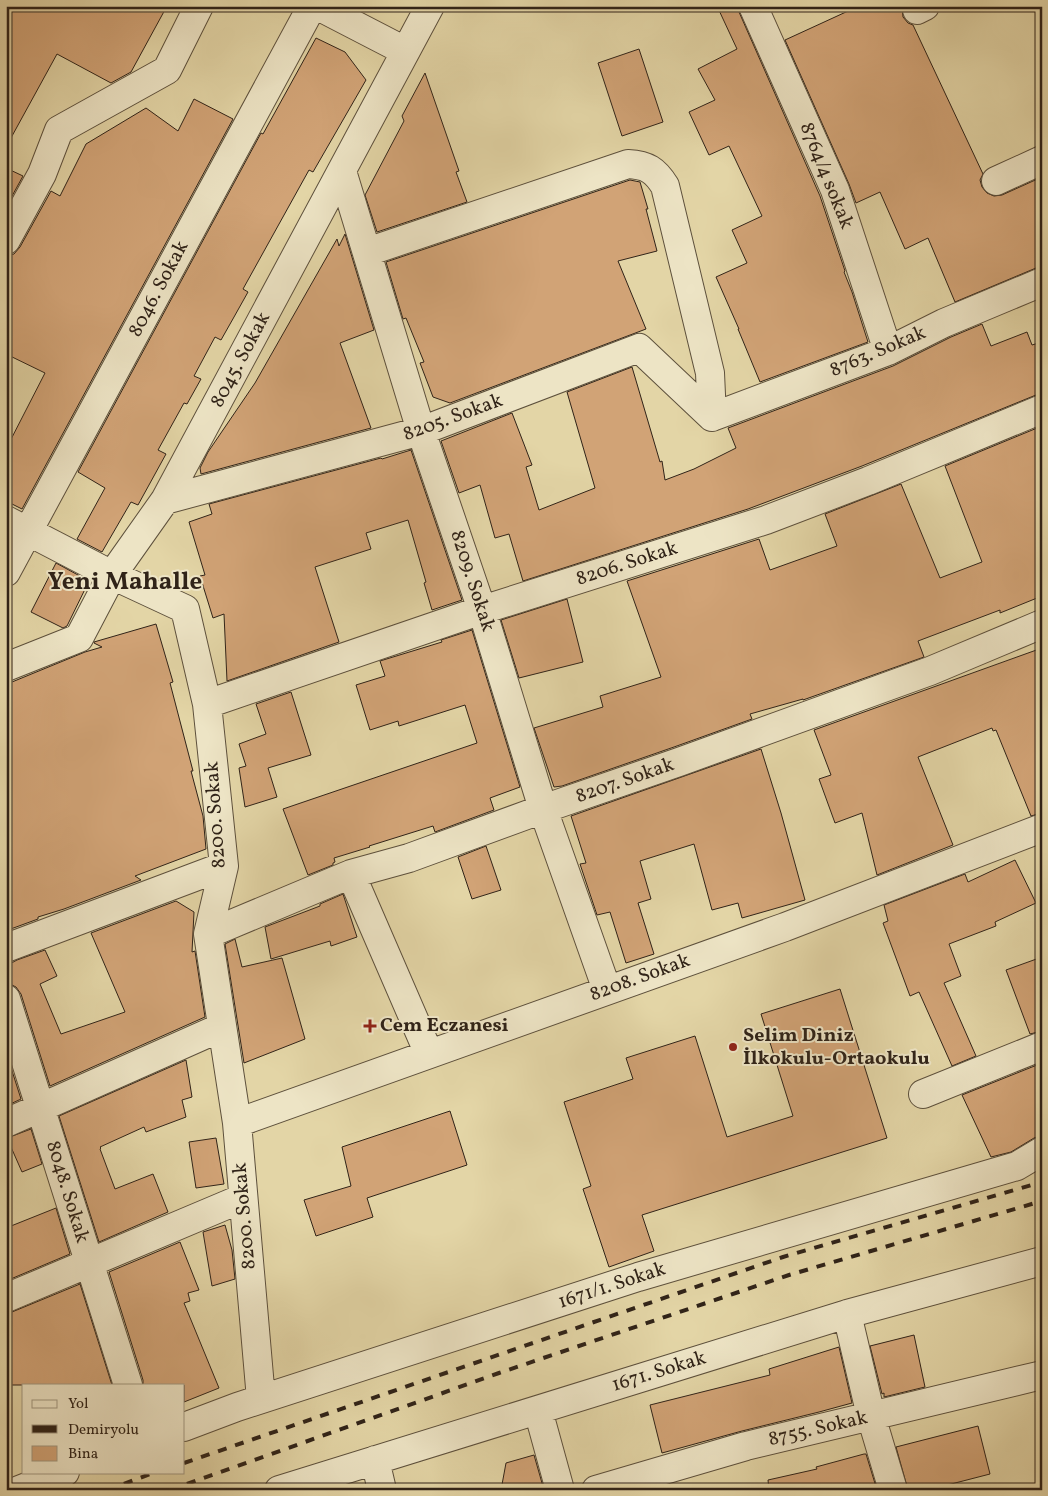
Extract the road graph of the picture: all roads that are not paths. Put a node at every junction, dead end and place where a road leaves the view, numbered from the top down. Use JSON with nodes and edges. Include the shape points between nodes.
{"nodes":[{"id":1,"x":199,"y":6,"type":"edge"},
{"id":2,"x":312,"y":6,"type":"edge"},
{"id":3,"x":318,"y":6,"type":"edge"},
{"id":4,"x":430,"y":6,"type":"edge"},
{"id":5,"x":753,"y":6,"type":"edge"},
{"id":6,"x":405,"y":51,"type":"junction"},
{"id":7,"x":1042,"y":160,"type":"edge"},
{"id":8,"x":342,"y":171,"type":"junction"},
{"id":9,"x":996,"y":181,"type":"dead end"},
{"id":10,"x":6,"y":240,"type":"edge"},
{"id":11,"x":367,"y":252,"type":"junction"},
{"id":12,"x":1042,"y":282,"type":"edge"},
{"id":13,"x":888,"y":351,"type":"junction"},
{"id":14,"x":1042,"y":409,"type":"edge"},
{"id":15,"x":712,"y":417,"type":"junction"},
{"id":16,"x":422,"y":431,"type":"junction"},
{"id":17,"x":165,"y":500,"type":"junction"},
{"id":18,"x":17,"y":526,"type":"edge"},
{"id":19,"x":6,"y":572,"type":"edge"},
{"id":20,"x":112,"y":575,"type":"junction"},
{"id":21,"x":482,"y":610,"type":"junction"},
{"id":22,"x":1042,"y":624,"type":"edge"},
{"id":23,"x":6,"y":667,"type":"edge"},
{"id":24,"x":206,"y":704,"type":"junction"},
{"id":25,"x":543,"y":809,"type":"junction"},
{"id":26,"x":1042,"y":828,"type":"edge"},
{"id":27,"x":224,"y":866,"type":"junction"},
{"id":28,"x":351,"y":874,"type":"junction"},
{"id":29,"x":208,"y":934,"type":"junction"},
{"id":30,"x":6,"y":948,"type":"edge"},
{"id":31,"x":607,"y":990,"type":"junction"},
{"id":32,"x":6,"y":999,"type":"edge"},
{"id":33,"x":222,"y":1027,"type":"junction"},
{"id":34,"x":1042,"y":1046,"type":"edge"},
{"id":35,"x":429,"y":1054,"type":"junction"},
{"id":36,"x":923,"y":1094,"type":"dead end"},
{"id":37,"x":41,"y":1108,"type":"junction"},
{"id":38,"x":6,"y":1123,"type":"edge"},
{"id":39,"x":236,"y":1123,"type":"junction"},
{"id":40,"x":1042,"y":1151,"type":"edge"},
{"id":41,"x":243,"y":1198,"type":"junction"},
{"id":42,"x":1042,"y":1261,"type":"edge"},
{"id":43,"x":90,"y":1263,"type":"junction"},
{"id":44,"x":6,"y":1298,"type":"edge"},
{"id":45,"x":847,"y":1314,"type":"junction"},
{"id":46,"x":1042,"y":1375,"type":"edge"},
{"id":47,"x":128,"y":1384,"type":"edge"},
{"id":48,"x":261,"y":1399,"type":"junction"},
{"id":49,"x":538,"y":1410,"type":"junction"},
{"id":50,"x":871,"y":1416,"type":"junction"},
{"id":51,"x":185,"y":1427,"type":"edge"},
{"id":52,"x":375,"y":1460,"type":"junction"},
{"id":53,"x":60,"y":1474,"type":"edge"},
{"id":54,"x":18,"y":1490,"type":"edge"},
{"id":55,"x":279,"y":1490,"type":"edge"},
{"id":56,"x":382,"y":1490,"type":"edge"},
{"id":57,"x":560,"y":1490,"type":"edge"},
{"id":58,"x":596,"y":1490,"type":"edge"},
{"id":59,"x":893,"y":1490,"type":"edge"}],
"edges":[{"from":1,"to":10,"type":"street","via":[[167,70],[59,130],[42,174]]},
{"from":2,"to":18,"type":"street","name":"8046. Sokak"},
{"from":3,"to":6,"type":"street"},
{"from":4,"to":6,"type":"street","name":"8045. Sokak"},
{"from":5,"to":13,"type":"street","name":"8764/4 sokak","via":[[835,190]]},
{"from":6,"to":8,"type":"street","name":"8045. Sokak"},
{"from":7,"to":9,"type":"street"},
{"from":8,"to":11,"type":"street","name":"8209. Sokak"},
{"from":8,"to":17,"type":"street","name":"8045. Sokak"},
{"from":11,"to":15,"type":"street","via":[[628,164],[649,168],[665,186],[710,373]]},
{"from":11,"to":16,"type":"street","name":"8209. Sokak"},
{"from":12,"to":13,"type":"street","name":"8763. Sokak","via":[[944,322]]},
{"from":13,"to":15,"type":"street","name":"8763. Sokak"},
{"from":14,"to":21,"type":"street","name":"8206. Sokak","via":[[766,520]]},
{"from":15,"to":16,"type":"street","name":"8205. Sokak","via":[[639,348]]},
{"from":16,"to":17,"type":"street","name":"8205. Sokak"},
{"from":16,"to":21,"type":"street","name":"8209. Sokak"},
{"from":17,"to":20,"type":"street","name":"8045. Sokak"},
{"from":18,"to":19,"type":"street","name":"8046. Sokak"},
{"from":18,"to":20,"type":"street","name":"8200. Sokak"},
{"from":20,"to":23,"type":"street","name":"8045. Sokak","via":[[79,638]]},
{"from":20,"to":24,"type":"street","name":"8200. Sokak","via":[[185,609]]},
{"from":21,"to":24,"type":"street","name":"8206. Sokak"},
{"from":21,"to":25,"type":"street","name":"8209. Sokak"},
{"from":22,"to":25,"type":"street","name":"8207. Sokak","via":[[930,671]]},
{"from":24,"to":27,"type":"street","name":"8200. Sokak"},
{"from":25,"to":28,"type":"street","name":"8207. Sokak","via":[[409,858]]},
{"from":25,"to":31,"type":"street","name":"8209. Sokak"},
{"from":26,"to":31,"type":"street","name":"8208. Sokak","via":[[785,927]]},
{"from":27,"to":29,"type":"street","name":"8200. Sokak"},
{"from":27,"to":30,"type":"street"},
{"from":28,"to":29,"type":"street","name":"8207. Sokak"},
{"from":28,"to":35,"type":"street"},
{"from":29,"to":33,"type":"street","name":"8200. Sokak"},
{"from":31,"to":35,"type":"street","name":"8208. Sokak"},
{"from":32,"to":37,"type":"street","name":"8048. Sokak"},
{"from":33,"to":37,"type":"street"},
{"from":33,"to":39,"type":"street","name":"8200. Sokak"},
{"from":34,"to":36,"type":"street"},
{"from":35,"to":39,"type":"street","name":"8208. Sokak"},
{"from":37,"to":38,"type":"street"},
{"from":37,"to":43,"type":"street","name":"8048. Sokak"},
{"from":39,"to":41,"type":"street","name":"8200. Sokak"},
{"from":40,"to":48,"type":"street","name":"1671/1. Sokak","via":[[1017,1166],[638,1276]]},
{"from":41,"to":43,"type":"street"},
{"from":41,"to":48,"type":"street","name":"8200. Sokak"},
{"from":42,"to":45,"type":"street","name":"1671. Sokak"},
{"from":43,"to":44,"type":"street"},
{"from":43,"to":47,"type":"street","name":"8048. Sokak"},
{"from":45,"to":49,"type":"street","name":"1671. Sokak"},
{"from":45,"to":50,"type":"street"},
{"from":46,"to":50,"type":"street","name":"8755. Sokak"},
{"from":48,"to":51,"type":"street","name":"1671/1. Sokak"},
{"from":49,"to":52,"type":"street","name":"1671. Sokak"},
{"from":49,"to":57,"type":"street"},
{"from":50,"to":58,"type":"street","name":"8755. Sokak","via":[[746,1446]]},
{"from":50,"to":59,"type":"street"},
{"from":52,"to":55,"type":"street","name":"1671. Sokak"},
{"from":52,"to":56,"type":"street"},
{"from":53,"to":54,"type":"street"}]}
